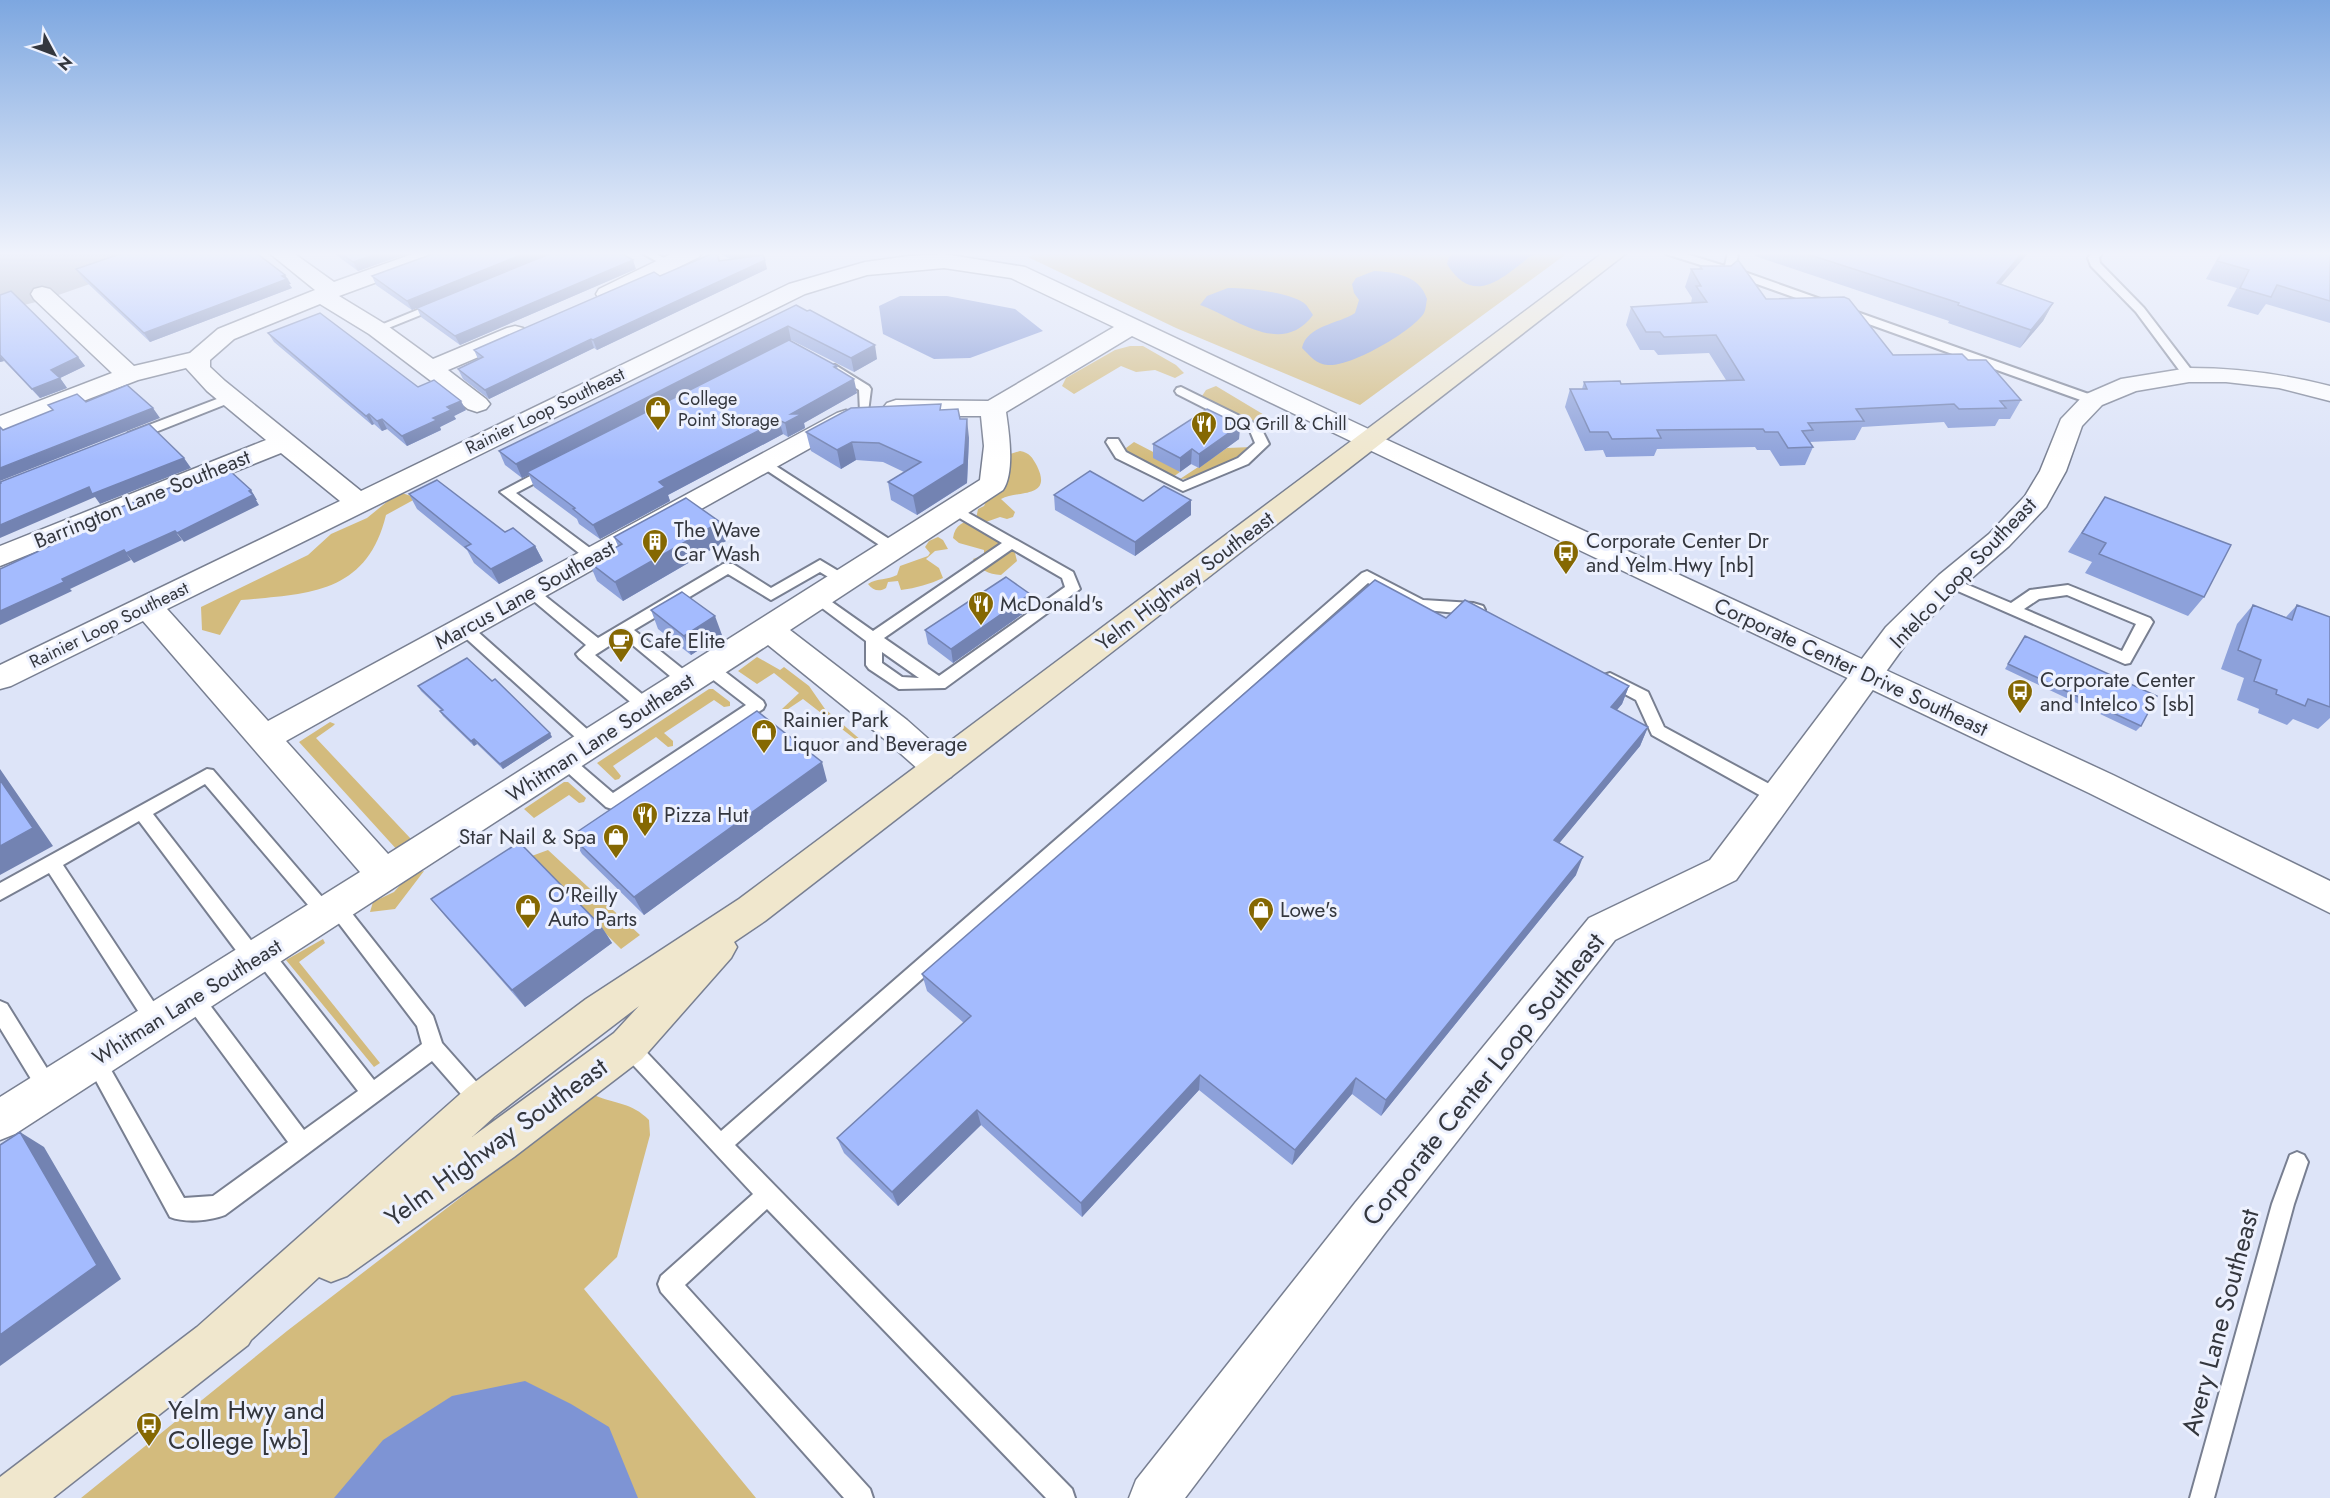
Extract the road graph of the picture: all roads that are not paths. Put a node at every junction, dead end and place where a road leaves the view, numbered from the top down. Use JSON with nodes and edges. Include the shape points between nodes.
{"nodes":[{"id":1,"x":72,"y":322,"type":"edge"},
{"id":2,"x":256,"y":322,"type":"edge"},
{"id":3,"x":368,"y":322,"type":"edge"},
{"id":4,"x":393,"y":322,"type":"edge"},
{"id":5,"x":729,"y":322,"type":"edge"},
{"id":6,"x":1123,"y":322,"type":"edge"},
{"id":7,"x":1525,"y":322,"type":"edge"},
{"id":8,"x":1873,"y":322,"type":"edge"},
{"id":9,"x":2149,"y":322,"type":"edge"},
{"id":10,"x":537,"y":324,"type":"edge"},
{"id":11,"x":1132,"y":326,"type":"junction"},
{"id":12,"x":377,"y":328,"type":"junction"},
{"id":13,"x":198,"y":358,"type":"junction"},
{"id":14,"x":820,"y":361,"type":"edge"},
{"id":15,"x":430,"y":369,"type":"junction"},
{"id":16,"x":129,"y":375,"type":"junction"},
{"id":17,"x":2189,"y":375,"type":"junction"},
{"id":18,"x":1181,"y":391,"type":"dead end"},
{"id":19,"x":2330,"y":394,"type":"edge"},
{"id":20,"x":230,"y":398,"type":"junction"},
{"id":21,"x":2093,"y":400,"type":"junction"},
{"id":22,"x":477,"y":404,"type":"dead end"},
{"id":23,"x":864,"y":409,"type":"junction"},
{"id":24,"x":993,"y":409,"type":"junction"},
{"id":25,"x":0,"y":426,"type":"edge"},
{"id":26,"x":1370,"y":440,"type":"junction"},
{"id":27,"x":118,"y":441,"type":"edge"},
{"id":28,"x":1113,"y":441,"type":"dead end"},
{"id":29,"x":285,"y":442,"type":"junction"},
{"id":30,"x":765,"y":463,"type":"junction"},
{"id":31,"x":560,"y":465,"type":"edge"},
{"id":32,"x":358,"y":502,"type":"junction"},
{"id":33,"x":956,"y":510,"type":"junction"},
{"id":34,"x":1012,"y":542,"type":"junction"},
{"id":35,"x":895,"y":549,"type":"junction"},
{"id":36,"x":0,"y":557,"type":"edge"},
{"id":37,"x":593,"y":557,"type":"junction"},
{"id":38,"x":845,"y":581,"type":"junction"},
{"id":39,"x":1949,"y":582,"type":"junction"},
{"id":40,"x":530,"y":592,"type":"junction"},
{"id":41,"x":817,"y":599,"type":"junction"},
{"id":42,"x":147,"y":607,"type":"junction"},
{"id":43,"x":2013,"y":610,"type":"junction"},
{"id":44,"x":1494,"y":619,"type":"edge"},
{"id":45,"x":464,"y":628,"type":"junction"},
{"id":46,"x":624,"y":630,"type":"junction"},
{"id":47,"x":769,"y":630,"type":"junction"},
{"id":48,"x":874,"y":638,"type":"junction"},
{"id":49,"x":597,"y":646,"type":"junction"},
{"id":50,"x":1600,"y":674,"type":"edge"},
{"id":51,"x":698,"y":675,"type":"junction"},
{"id":52,"x":1869,"y":675,"type":"junction"},
{"id":53,"x":0,"y":678,"type":"edge"},
{"id":54,"x":939,"y":684,"type":"junction"},
{"id":55,"x":648,"y":708,"type":"junction"},
{"id":56,"x":263,"y":739,"type":"junction"},
{"id":57,"x":592,"y":743,"type":"junction"},
{"id":58,"x":565,"y":761,"type":"junction"},
{"id":59,"x":939,"y":768,"type":"junction"},
{"id":60,"x":1778,"y":797,"type":"junction"},
{"id":61,"x":142,"y":812,"type":"junction"},
{"id":62,"x":52,"y":862,"type":"junction"},
{"id":63,"x":385,"y":876,"type":"junction"},
{"id":64,"x":0,"y":892,"type":"edge"},
{"id":65,"x":2330,"y":898,"type":"edge"},
{"id":66,"x":752,"y":910,"type":"junction"},
{"id":67,"x":331,"y":911,"type":"junction"},
{"id":68,"x":259,"y":957,"type":"junction"},
{"id":69,"x":193,"y":998,"type":"junction"},
{"id":70,"x":0,"y":1010,"type":"edge"},
{"id":71,"x":156,"y":1022,"type":"junction"},
{"id":72,"x":628,"y":1046,"type":"junction"},
{"id":73,"x":433,"y":1048,"type":"junction"},
{"id":74,"x":95,"y":1060,"type":"junction"},
{"id":75,"x":49,"y":1090,"type":"junction"},
{"id":76,"x":372,"y":1093,"type":"junction"},
{"id":77,"x":481,"y":1102,"type":"junction"},
{"id":78,"x":0,"y":1111,"type":"edge"},
{"id":79,"x":0,"y":1120,"type":"edge"},
{"id":80,"x":302,"y":1144,"type":"junction"},
{"id":81,"x":720,"y":1145,"type":"junction"},
{"id":82,"x":2297,"y":1162,"type":"dead end"},
{"id":83,"x":768,"y":1194,"type":"junction"},
{"id":84,"x":214,"y":1342,"type":"junction"},
{"id":85,"x":14,"y":1498,"type":"edge"},
{"id":86,"x":861,"y":1498,"type":"edge"},
{"id":87,"x":1063,"y":1498,"type":"edge"},
{"id":88,"x":1154,"y":1498,"type":"edge"},
{"id":89,"x":2202,"y":1498,"type":"edge"}],
"edges":[{"from":1,"to":16,"type":"street"},
{"from":2,"to":13,"type":"street","via":[[226,334]]},
{"from":3,"to":12,"type":"street"},
{"from":4,"to":12,"type":"lane"},
{"from":5,"to":32,"type":"street","name":"Rainier Loop Southeast"},
{"from":6,"to":11,"type":"street","name":"Rainier Loop Southeast"},
{"from":7,"to":26,"type":"main road","name":"Yelm Highway Southeast"},
{"from":8,"to":21,"type":"lane"},
{"from":9,"to":17,"type":"lane"},
{"from":10,"to":15,"type":"street"},
{"from":11,"to":24,"type":"street"},
{"from":11,"to":26,"type":"street","name":"Rainier Loop Southeast"},
{"from":12,"to":15,"type":"street"},
{"from":13,"to":16,"type":"street"},
{"from":13,"to":20,"type":"street","via":[[198,369]]},
{"from":14,"to":23,"type":"lane","via":[[866,389]]},
{"from":15,"to":22,"type":"street"},
{"from":16,"to":25,"type":"street"},
{"from":17,"to":19,"type":"street","name":"Intelco Loop Southeast","via":[[2280,381]]},
{"from":17,"to":21,"type":"street","name":"Intelco Loop Southeast","via":[[2130,384]]},
{"from":18,"to":28,"type":"lane","via":[[1255,429],[1262,444],[1243,461],[1183,487],[1121,455]]},
{"from":20,"to":27,"type":"lane"},
{"from":20,"to":29,"type":"street"},
{"from":21,"to":39,"type":"street","name":"Intelco Loop Southeast","via":[[2070,424],[2053,471],[2036,501],[1999,540]]},
{"from":23,"to":24,"type":"street","name":"Marcus Lane Southeast"},
{"from":23,"to":30,"type":"street","name":"Marcus Lane Southeast"},
{"from":24,"to":33,"type":"street","name":"Whitman Lane Southeast","via":[[993,484]]},
{"from":26,"to":52,"type":"street","name":"Corporate Center Drive Southeast"},
{"from":26,"to":59,"type":"main road","name":"Yelm Highway Southeast"},
{"from":29,"to":32,"type":"street"},
{"from":29,"to":36,"type":"street","name":"Barrington Lane Southeast"},
{"from":30,"to":35,"type":"lane"},
{"from":30,"to":37,"type":"street","name":"Marcus Lane Southeast"},
{"from":31,"to":37,"type":"lane","via":[[507,492]]},
{"from":32,"to":42,"type":"street","name":"Rainier Loop Southeast"},
{"from":33,"to":34,"type":"lane"},
{"from":33,"to":35,"type":"street","name":"Whitman Lane Southeast"},
{"from":34,"to":48,"type":"lane"},
{"from":34,"to":54,"type":"lane","via":[[1068,575],[1073,589]]},
{"from":35,"to":38,"type":"street","name":"Whitman Lane Southeast"},
{"from":37,"to":40,"type":"street","name":"Marcus Lane Southeast"},
{"from":38,"to":41,"type":"street","name":"Whitman Lane Southeast"},
{"from":38,"to":46,"type":"lane","via":[[820,565],[771,596],[728,567]]},
{"from":39,"to":43,"type":"lane"},
{"from":39,"to":52,"type":"street","name":"Intelco Loop Southeast","via":[[1897,634]]},
{"from":40,"to":45,"type":"street","name":"Marcus Lane Southeast"},
{"from":40,"to":49,"type":"lane"},
{"from":41,"to":47,"type":"street","name":"Whitman Lane Southeast"},
{"from":41,"to":48,"type":"lane"},
{"from":42,"to":53,"type":"street","name":"Rainier Loop Southeast"},
{"from":42,"to":56,"type":"street"},
{"from":43,"to":43,"type":"lane","via":[[2125,659],[2145,622],[2068,590],[2035,594]]},
{"from":44,"to":81,"type":"lane","via":[[1473,608],[1420,605],[1367,576]]},
{"from":45,"to":56,"type":"street","name":"Marcus Lane Southeast"},
{"from":45,"to":57,"type":"lane"},
{"from":46,"to":49,"type":"lane"},
{"from":46,"to":51,"type":"lane"},
{"from":47,"to":51,"type":"street","name":"Whitman Lane Southeast"},
{"from":47,"to":59,"type":"street"},
{"from":48,"to":54,"type":"lane"},
{"from":48,"to":54,"type":"lane","via":[[874,665],[899,683]]},
{"from":49,"to":55,"type":"lane","via":[[584,654]]},
{"from":50,"to":60,"type":"lane","via":[[1642,696],[1658,731]]},
{"from":51,"to":55,"type":"street","name":"Whitman Lane Southeast"},
{"from":51,"to":58,"type":"lane","via":[[757,705],[612,802]]},
{"from":52,"to":60,"type":"street","name":"Corporate Center Loop Southeast"},
{"from":52,"to":65,"type":"street","name":"Corporate Center Drive Southeast"},
{"from":55,"to":57,"type":"street","name":"Whitman Lane Southeast"},
{"from":56,"to":63,"type":"street"},
{"from":57,"to":58,"type":"street","name":"Whitman Lane Southeast"},
{"from":58,"to":63,"type":"street","name":"Whitman Lane Southeast"},
{"from":59,"to":66,"type":"main road","name":"Yelm Highway Southeast"},
{"from":60,"to":88,"type":"street","name":"Corporate Center Loop Southeast","via":[[1723,870],[1602,929],[1370,1218]]},
{"from":61,"to":62,"type":"lane"},
{"from":61,"to":67,"type":"lane","via":[[207,775]]},
{"from":61,"to":68,"type":"lane"},
{"from":62,"to":64,"type":"lane"},
{"from":62,"to":71,"type":"lane"},
{"from":63,"to":67,"type":"street","name":"Whitman Lane Southeast"},
{"from":66,"to":72,"type":"main road","name":"Yelm Highway Southeast"},
{"from":66,"to":77,"type":"main road","name":"Yelm Highway Southeast","via":[[600,1011]]},
{"from":67,"to":68,"type":"street","name":"Whitman Lane Southeast"},
{"from":67,"to":73,"type":"lane","via":[[426,1022]]},
{"from":68,"to":69,"type":"street","name":"Whitman Lane Southeast"},
{"from":68,"to":76,"type":"lane"},
{"from":69,"to":71,"type":"street","name":"Whitman Lane Southeast"},
{"from":69,"to":80,"type":"lane"},
{"from":70,"to":75,"type":"lane"},
{"from":71,"to":74,"type":"street","name":"Whitman Lane Southeast"},
{"from":72,"to":81,"type":"lane"},
{"from":72,"to":84,"type":"main road","name":"Yelm Highway Southeast","via":[[499,1143]]},
{"from":73,"to":76,"type":"lane"},
{"from":73,"to":77,"type":"lane"},
{"from":74,"to":75,"type":"street","name":"Whitman Lane Southeast"},
{"from":74,"to":80,"type":"lane","via":[[178,1209],[217,1208]]},
{"from":75,"to":78,"type":"street","name":"Whitman Lane Southeast"},
{"from":75,"to":79,"type":"street","name":"Whitman Lane Southeast"},
{"from":76,"to":80,"type":"lane"},
{"from":77,"to":84,"type":"main road","name":"Yelm Highway Southeast"},
{"from":81,"to":83,"type":"lane"},
{"from":82,"to":89,"type":"lane","name":"Avery Lane Southeast"},
{"from":83,"to":86,"type":"lane","via":[[669,1284]]},
{"from":83,"to":87,"type":"lane"},
{"from":84,"to":85,"type":"main road","name":"Yelm Highway Southeast"}]}
